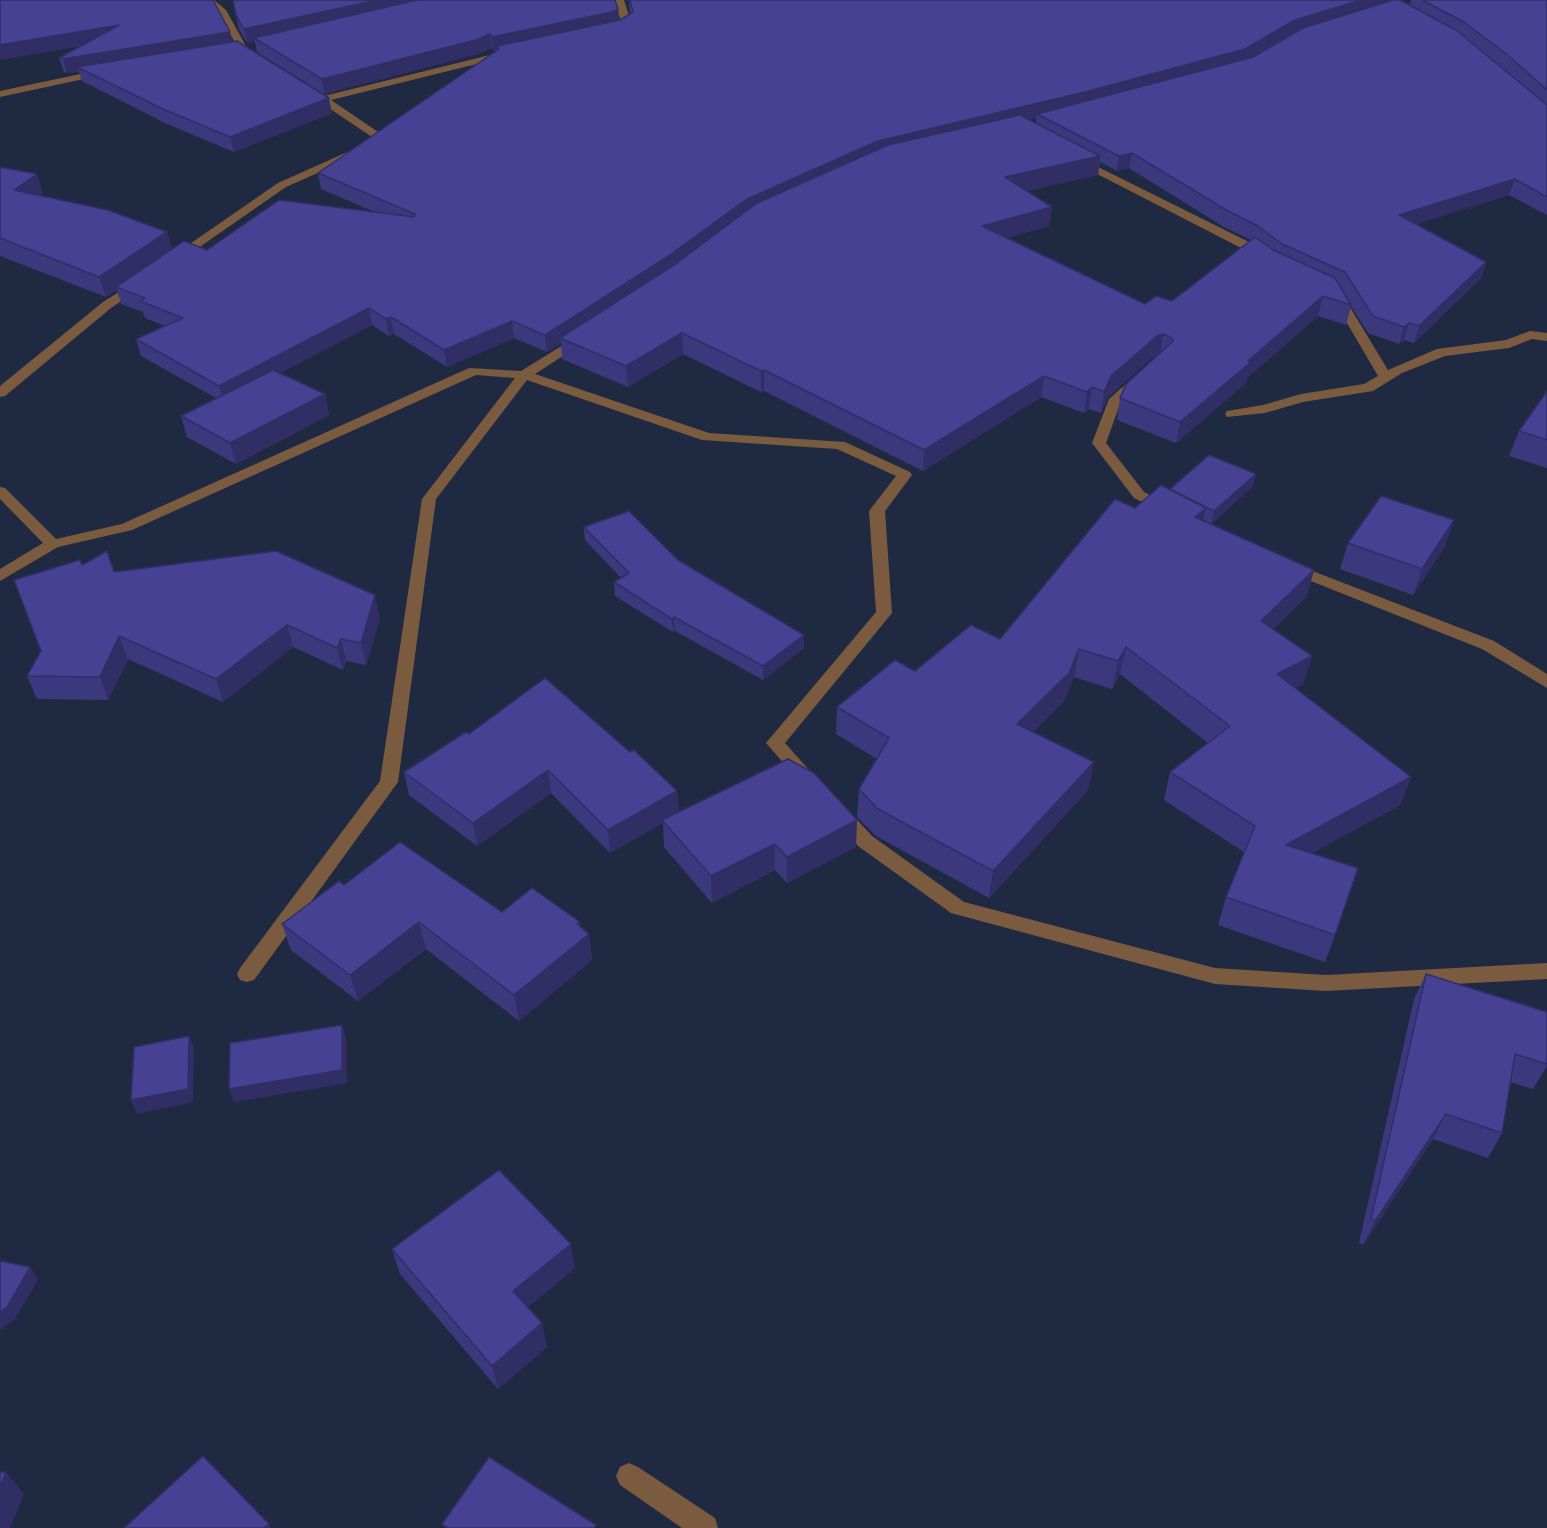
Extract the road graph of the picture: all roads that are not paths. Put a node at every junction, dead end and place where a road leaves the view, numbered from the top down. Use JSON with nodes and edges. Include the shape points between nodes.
{"nodes":[{"id":1,"x":208,"y":0,"type":"edge"},
{"id":2,"x":619,"y":2,"type":"edge"},
{"id":3,"x":630,"y":4,"type":"edge"},
{"id":4,"x":606,"y":33,"type":"edge"},
{"id":5,"x":525,"y":49,"type":"edge"},
{"id":6,"x":263,"y":62,"type":"edge"},
{"id":7,"x":110,"y":71,"type":"edge"},
{"id":8,"x":303,"y":87,"type":"edge"},
{"id":9,"x":0,"y":94,"type":"edge"},
{"id":10,"x":323,"y":99,"type":"junction"},
{"id":11,"x":1068,"y":154,"type":"edge"},
{"id":12,"x":165,"y":265,"type":"edge"},
{"id":13,"x":1272,"y":265,"type":"edge"},
{"id":14,"x":146,"y":279,"type":"edge"},
{"id":15,"x":1325,"y":289,"type":"edge"},
{"id":16,"x":594,"y":330,"type":"edge"},
{"id":17,"x":1547,"y":337,"type":"edge"},
{"id":18,"x":1152,"y":368,"type":"edge"},
{"id":19,"x":524,"y":375,"type":"junction"},
{"id":20,"x":1386,"y":377,"type":"junction"},
{"id":21,"x":0,"y":393,"type":"edge"},
{"id":22,"x":1232,"y":414,"type":"dead end"},
{"id":23,"x":0,"y":491,"type":"edge"},
{"id":24,"x":1181,"y":517,"type":"edge"},
{"id":25,"x":53,"y":544,"type":"junction"},
{"id":26,"x":1277,"y":562,"type":"edge"},
{"id":27,"x":0,"y":576,"type":"edge"},
{"id":28,"x":1547,"y":682,"type":"edge"},
{"id":29,"x":1547,"y":971,"type":"edge"},
{"id":30,"x":247,"y":974,"type":"dead end"},
{"id":31,"x":629,"y":1476,"type":"dead end"},
{"id":32,"x":705,"y":1528,"type":"edge"}],
"edges":[{"from":1,"to":6,"type":"street","via":[[224,12],[243,50]]},
{"from":2,"to":3,"type":"street"},
{"from":2,"to":4,"type":"street","via":[[627,25]]},
{"from":5,"to":10,"type":"street"},
{"from":7,"to":9,"type":"street"},
{"from":8,"to":10,"type":"street"},
{"from":10,"to":12,"type":"street","via":[[377,136],[377,143],[282,185]]},
{"from":11,"to":13,"type":"street","via":[[1249,247]]},
{"from":14,"to":21,"type":"street","via":[[107,305]]},
{"from":15,"to":20,"type":"street","via":[[1336,294]]},
{"from":16,"to":19,"type":"street"},
{"from":17,"to":20,"type":"street","via":[[1530,335],[1509,344],[1442,352]]},
{"from":18,"to":24,"type":"street","via":[[1114,402],[1099,443],[1139,495]]},
{"from":19,"to":25,"type":"street","via":[[474,371],[127,526]]},
{"from":19,"to":29,"type":"street","via":[[706,436],[840,445],[905,475],[877,511],[884,613],[775,743],[866,841],[958,908],[1215,976],[1326,983]]},
{"from":19,"to":30,"type":"street","via":[[429,499],[389,782]]},
{"from":20,"to":22,"type":"street","via":[[1368,388]]},
{"from":23,"to":25,"type":"street"},
{"from":25,"to":27,"type":"street"},
{"from":26,"to":28,"type":"street","via":[[1488,645]]},
{"from":31,"to":32,"type":"street"}]}
